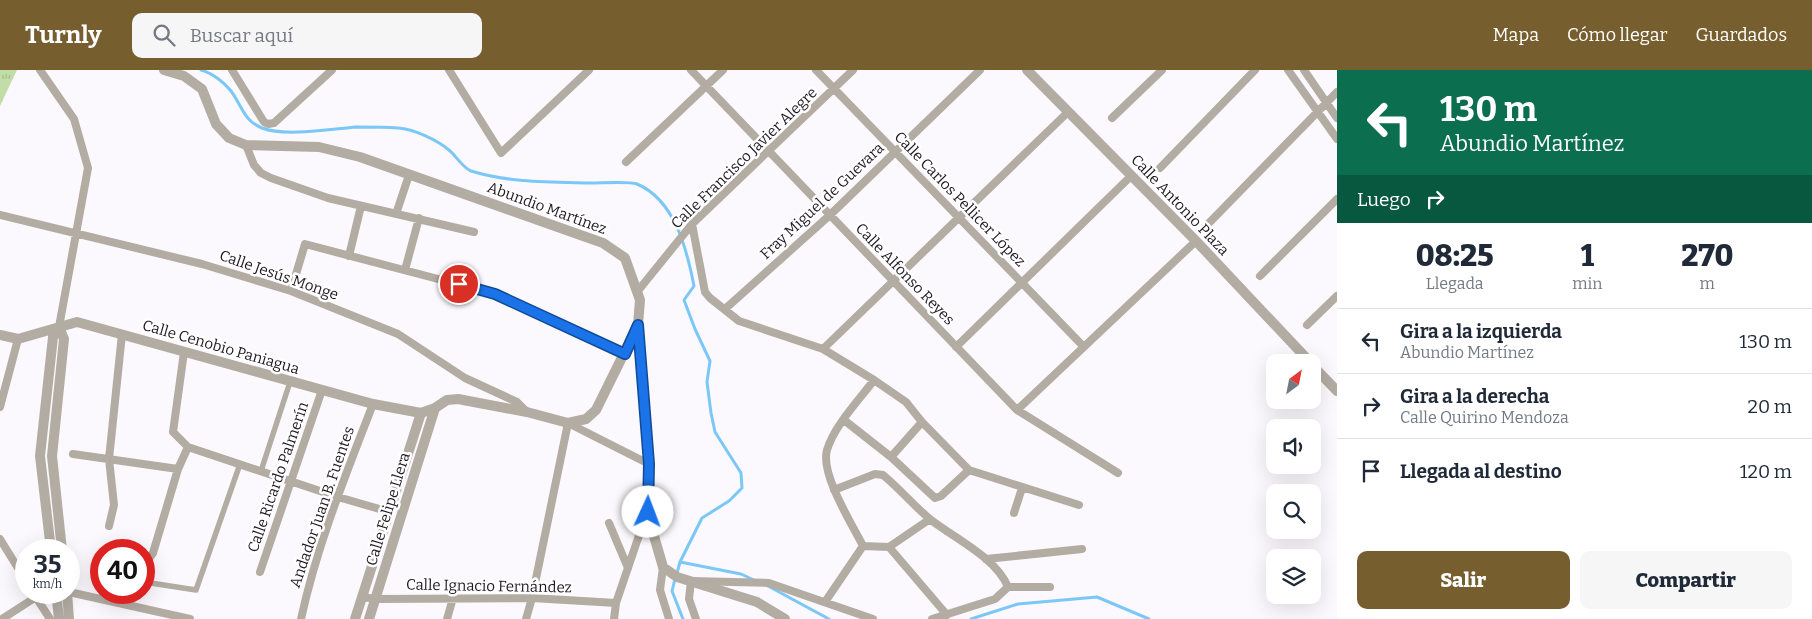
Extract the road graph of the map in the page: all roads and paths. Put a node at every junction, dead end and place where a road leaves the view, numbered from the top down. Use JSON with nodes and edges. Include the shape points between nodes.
{"nodes":[{"id":1,"x":40,"y":70,"type":"edge"},
{"id":2,"x":164,"y":70,"type":"edge"},
{"id":3,"x":232,"y":70,"type":"edge"},
{"id":4,"x":460,"y":70,"type":"edge"},
{"id":5,"x":589,"y":70,"type":"edge"},
{"id":6,"x":691,"y":70,"type":"edge"},
{"id":7,"x":723,"y":70,"type":"edge"},
{"id":8,"x":816,"y":70,"type":"edge"},
{"id":9,"x":854,"y":70,"type":"edge"},
{"id":10,"x":980,"y":70,"type":"edge"},
{"id":11,"x":1027,"y":70,"type":"edge"},
{"id":12,"x":1162,"y":70,"type":"edge"},
{"id":13,"x":1255,"y":70,"type":"edge"},
{"id":14,"x":1288,"y":70,"type":"edge"},
{"id":15,"x":1304,"y":70,"type":"edge"},
{"id":16,"x":329,"y":71,"type":"edge"},
{"id":17,"x":451,"y":74,"type":"edge"},
{"id":18,"x":706,"y":86,"type":"junction"},
{"id":19,"x":834,"y":89,"type":"junction"},
{"id":20,"x":1337,"y":92,"type":"edge"},
{"id":21,"x":1326,"y":103,"type":"junction"},
{"id":22,"x":1068,"y":112,"type":"junction"},
{"id":23,"x":1318,"y":112,"type":"junction"},
{"id":24,"x":1112,"y":118,"type":"dead end"},
{"id":25,"x":1337,"y":118,"type":"edge"},
{"id":26,"x":1337,"y":140,"type":"edge"},
{"id":27,"x":246,"y":145,"type":"junction"},
{"id":28,"x":769,"y":151,"type":"junction"},
{"id":29,"x":895,"y":152,"type":"junction"},
{"id":30,"x":626,"y":162,"type":"dead end"},
{"id":31,"x":1160,"y":168,"type":"dead end"},
{"id":32,"x":408,"y":174,"type":"junction"},
{"id":33,"x":1131,"y":176,"type":"junction"},
{"id":34,"x":1337,"y":199,"type":"edge"},
{"id":35,"x":361,"y":206,"type":"junction"},
{"id":36,"x":396,"y":214,"type":"junction"},
{"id":37,"x":830,"y":215,"type":"junction"},
{"id":38,"x":0,"y":216,"type":"edge"},
{"id":39,"x":419,"y":218,"type":"junction"},
{"id":40,"x":959,"y":218,"type":"junction"},
{"id":41,"x":1210,"y":223,"type":"dead end"},
{"id":42,"x":691,"y":226,"type":"junction"},
{"id":43,"x":474,"y":232,"type":"dead end"},
{"id":44,"x":77,"y":233,"type":"junction"},
{"id":45,"x":1196,"y":241,"type":"junction"},
{"id":46,"x":349,"y":256,"type":"junction"},
{"id":47,"x":406,"y":270,"type":"junction"},
{"id":48,"x":1260,"y":276,"type":"dead end"},
{"id":49,"x":893,"y":281,"type":"junction"},
{"id":50,"x":1022,"y":283,"type":"junction"},
{"id":51,"x":291,"y":291,"type":"junction"},
{"id":52,"x":637,"y":292,"type":"junction"},
{"id":53,"x":1337,"y":296,"type":"edge"},
{"id":54,"x":726,"y":309,"type":"junction"},
{"id":55,"x":638,"y":325,"type":"junction"},
{"id":56,"x":1307,"y":325,"type":"dead end"},
{"id":57,"x":59,"y":327,"type":"junction"},
{"id":58,"x":122,"y":334,"type":"junction"},
{"id":59,"x":0,"y":336,"type":"edge"},
{"id":60,"x":18,"y":339,"type":"junction"},
{"id":61,"x":956,"y":347,"type":"junction"},
{"id":62,"x":1084,"y":347,"type":"junction"},
{"id":63,"x":823,"y":349,"type":"junction"},
{"id":64,"x":184,"y":352,"type":"junction"},
{"id":65,"x":625,"y":354,"type":"junction"},
{"id":66,"x":1302,"y":354,"type":"edge"},
{"id":67,"x":1321,"y":374,"type":"edge"},
{"id":68,"x":874,"y":380,"type":"junction"},
{"id":69,"x":290,"y":382,"type":"junction"},
{"id":70,"x":322,"y":390,"type":"junction"},
{"id":71,"x":1337,"y":391,"type":"edge"},
{"id":72,"x":46,"y":403,"type":"junction"},
{"id":73,"x":372,"y":404,"type":"junction"},
{"id":74,"x":58,"y":405,"type":"junction"},
{"id":75,"x":0,"y":407,"type":"edge"},
{"id":76,"x":435,"y":408,"type":"junction"},
{"id":77,"x":1017,"y":410,"type":"junction"},
{"id":78,"x":527,"y":412,"type":"junction"},
{"id":79,"x":421,"y":413,"type":"junction"},
{"id":80,"x":843,"y":421,"type":"junction"},
{"id":81,"x":922,"y":422,"type":"junction"},
{"id":82,"x":568,"y":423,"type":"junction"},
{"id":83,"x":188,"y":447,"type":"junction"},
{"id":84,"x":73,"y":454,"type":"dead end"},
{"id":85,"x":40,"y":456,"type":"junction"},
{"id":86,"x":52,"y":456,"type":"junction"},
{"id":87,"x":891,"y":458,"type":"junction"},
{"id":88,"x":109,"y":459,"type":"junction"},
{"id":89,"x":240,"y":464,"type":"junction"},
{"id":90,"x":649,"y":464,"type":"junction"},
{"id":91,"x":178,"y":469,"type":"junction"},
{"id":92,"x":969,"y":470,"type":"junction"},
{"id":93,"x":261,"y":471,"type":"junction"},
{"id":94,"x":1118,"y":474,"type":"dead end"},
{"id":95,"x":290,"y":481,"type":"junction"},
{"id":96,"x":1022,"y":488,"type":"junction"},
{"id":97,"x":834,"y":490,"type":"junction"},
{"id":98,"x":338,"y":497,"type":"junction"},
{"id":99,"x":1079,"y":505,"type":"dead end"},
{"id":100,"x":390,"y":512,"type":"junction"},
{"id":101,"x":648,"y":512,"type":"junction"},
{"id":102,"x":1014,"y":513,"type":"dead end"},
{"id":103,"x":930,"y":519,"type":"junction"},
{"id":104,"x":609,"y":523,"type":"dead end"},
{"id":105,"x":109,"y":526,"type":"dead end"},
{"id":106,"x":49,"y":536,"type":"junction"},
{"id":107,"x":61,"y":536,"type":"junction"},
{"id":108,"x":0,"y":538,"type":"edge"},
{"id":109,"x":49,"y":539,"type":"edge"},
{"id":110,"x":61,"y":539,"type":"edge"},
{"id":111,"x":155,"y":546,"type":"edge"},
{"id":112,"x":863,"y":546,"type":"junction"},
{"id":113,"x":889,"y":547,"type":"junction"},
{"id":114,"x":1082,"y":549,"type":"dead end"},
{"id":115,"x":986,"y":559,"type":"junction"},
{"id":116,"x":15,"y":563,"type":"edge"},
{"id":117,"x":628,"y":568,"type":"junction"},
{"id":118,"x":664,"y":569,"type":"junction"},
{"id":119,"x":260,"y":572,"type":"dead end"},
{"id":120,"x":691,"y":581,"type":"junction"},
{"id":121,"x":155,"y":584,"type":"edge"},
{"id":122,"x":1008,"y":587,"type":"junction"},
{"id":123,"x":1050,"y":587,"type":"dead end"},
{"id":124,"x":362,"y":597,"type":"junction"},
{"id":125,"x":453,"y":598,"type":"junction"},
{"id":126,"x":532,"y":598,"type":"junction"},
{"id":127,"x":376,"y":599,"type":"junction"},
{"id":128,"x":825,"y":602,"type":"junction"},
{"id":129,"x":616,"y":603,"type":"junction"},
{"id":130,"x":22,"y":604,"type":"edge"},
{"id":131,"x":40,"y":604,"type":"edge"},
{"id":132,"x":57,"y":604,"type":"edge"},
{"id":133,"x":68,"y":604,"type":"edge"},
{"id":134,"x":124,"y":604,"type":"edge"},
{"id":135,"x":947,"y":615,"type":"junction"},
{"id":136,"x":2,"y":619,"type":"edge"},
{"id":137,"x":50,"y":619,"type":"edge"},
{"id":138,"x":59,"y":619,"type":"edge"},
{"id":139,"x":69,"y":619,"type":"edge"},
{"id":140,"x":190,"y":619,"type":"edge"},
{"id":141,"x":302,"y":619,"type":"edge"},
{"id":142,"x":355,"y":619,"type":"edge"},
{"id":143,"x":369,"y":619,"type":"edge"},
{"id":144,"x":447,"y":619,"type":"edge"},
{"id":145,"x":526,"y":619,"type":"edge"},
{"id":146,"x":614,"y":619,"type":"edge"},
{"id":147,"x":669,"y":619,"type":"edge"},
{"id":148,"x":696,"y":619,"type":"edge"},
{"id":149,"x":785,"y":619,"type":"edge"},
{"id":150,"x":873,"y":619,"type":"edge"},
{"id":151,"x":932,"y":619,"type":"edge"}],
"edges":[{"from":1,"to":44,"type":"street","via":[[74,119],[88,168]]},
{"from":2,"to":27,"type":"street","name":"Abundio Martínez","via":[[184,76],[202,89],[216,124],[229,138]]},
{"from":3,"to":16,"type":"street","via":[[268,124],[274,124]]},
{"from":4,"to":17,"type":"street"},
{"from":5,"to":17,"type":"street","via":[[501,153]]},
{"from":6,"to":18,"type":"street","name":"Calle Alfonso Reyes"},
{"from":7,"to":18,"type":"street"},
{"from":8,"to":19,"type":"street","name":"Calle Carlos Pellicer López"},
{"from":9,"to":19,"type":"street","name":"Calle Francisco Javier Alegre"},
{"from":10,"to":29,"type":"street","name":"Fray Miguel de Guevara"},
{"from":11,"to":22,"type":"street","name":"Calle Antonio Plaza"},
{"from":12,"to":24,"type":"street"},
{"from":13,"to":31,"type":"street"},
{"from":14,"to":23,"type":"street"},
{"from":15,"to":21,"type":"street"},
{"from":18,"to":28,"type":"street","name":"Calle Alfonso Reyes"},
{"from":18,"to":30,"type":"street"},
{"from":19,"to":28,"type":"street","name":"Calle Francisco Javier Alegre"},
{"from":19,"to":29,"type":"street","name":"Calle Carlos Pellicer López"},
{"from":20,"to":21,"type":"street"},
{"from":21,"to":23,"type":"street"},
{"from":21,"to":25,"type":"street"},
{"from":22,"to":33,"type":"street","name":"Calle Antonio Plaza"},
{"from":22,"to":40,"type":"street"},
{"from":23,"to":26,"type":"street"},
{"from":23,"to":41,"type":"street"},
{"from":27,"to":32,"type":"street","name":"Abundio Martínez","via":[[319,147]]},
{"from":27,"to":35,"type":"street","via":[[261,173],[328,198]]},
{"from":28,"to":37,"type":"street","name":"Calle Alfonso Reyes"},
{"from":28,"to":42,"type":"street","name":"Calle Francisco Javier Alegre"},
{"from":29,"to":37,"type":"street","name":"Fray Miguel de Guevara"},
{"from":29,"to":40,"type":"street","name":"Calle Carlos Pellicer López"},
{"from":32,"to":36,"type":"street"},
{"from":32,"to":52,"type":"street","name":"Abundio Martínez","via":[[603,243],[624,258]]},
{"from":33,"to":45,"type":"street","name":"Calle Antonio Plaza"},
{"from":33,"to":50,"type":"street"},
{"from":34,"to":48,"type":"street"},
{"from":35,"to":36,"type":"street"},
{"from":35,"to":46,"type":"street"},
{"from":36,"to":39,"type":"street"},
{"from":37,"to":49,"type":"street","name":"Calle Alfonso Reyes"},
{"from":37,"to":54,"type":"street","name":"Fray Miguel de Guevara"},
{"from":38,"to":44,"type":"street","name":"Calle Jesús Monge"},
{"from":39,"to":43,"type":"street"},
{"from":39,"to":47,"type":"street"},
{"from":40,"to":49,"type":"street"},
{"from":40,"to":50,"type":"street","name":"Calle Carlos Pellicer López"},
{"from":42,"to":52,"type":"street","name":"Calle Francisco Javier Alegre"},
{"from":42,"to":54,"type":"street","via":[[705,292]]},
{"from":44,"to":51,"type":"street","name":"Calle Jesús Monge","via":[[202,264]]},
{"from":44,"to":57,"type":"street"},
{"from":45,"to":62,"type":"street"},
{"from":45,"to":66,"type":"street","name":"Calle Antonio Plaza"},
{"from":46,"to":47,"type":"street"},
{"from":46,"to":51,"type":"street","via":[[305,244]]},
{"from":47,"to":65,"type":"street","via":[[495,294]]},
{"from":49,"to":61,"type":"street","name":"Calle Alfonso Reyes"},
{"from":49,"to":63,"type":"street"},
{"from":50,"to":61,"type":"street"},
{"from":50,"to":62,"type":"street","name":"Calle Carlos Pellicer López"},
{"from":51,"to":78,"type":"street","name":"Calle Jesús Monge","via":[[398,334],[465,378],[516,402]]},
{"from":52,"to":55,"type":"street","name":"Abundio Martínez","via":[[640,300]]},
{"from":53,"to":56,"type":"street"},
{"from":54,"to":63,"type":"street","via":[[739,321]]},
{"from":55,"to":65,"type":"street","name":"Abundio Martínez"},
{"from":55,"to":90,"type":"street"},
{"from":57,"to":58,"type":"street","name":"Calle Cenobio Paniagua","via":[[78,322]]},
{"from":57,"to":60,"type":"street","name":"Calle Cenobio Paniagua"},
{"from":57,"to":72,"type":"street","via":[[53,337]]},
{"from":57,"to":74,"type":"street","via":[[64,339]]},
{"from":58,"to":64,"type":"street","name":"Calle Cenobio Paniagua"},
{"from":58,"to":88,"type":"street"},
{"from":59,"to":60,"type":"street","name":"Calle Cenobio Paniagua"},
{"from":60,"to":75,"type":"street"},
{"from":61,"to":77,"type":"street","name":"Calle Alfonso Reyes"},
{"from":62,"to":77,"type":"street"},
{"from":63,"to":68,"type":"street"},
{"from":64,"to":69,"type":"street","name":"Calle Cenobio Paniagua"},
{"from":64,"to":83,"type":"street","via":[[173,432]]},
{"from":65,"to":82,"type":"street","name":"Abundio Martínez","via":[[596,410],[586,418]]},
{"from":67,"to":71,"type":"street"},
{"from":68,"to":80,"type":"street"},
{"from":68,"to":81,"type":"street","via":[[906,402]]},
{"from":69,"to":70,"type":"street","name":"Calle Cenobio Paniagua"},
{"from":69,"to":93,"type":"street"},
{"from":70,"to":73,"type":"street","name":"Calle Cenobio Paniagua"},
{"from":70,"to":95,"type":"street","name":"Calle Ricardo Palmerín"},
{"from":72,"to":74,"type":"street"},
{"from":72,"to":85,"type":"street"},
{"from":73,"to":79,"type":"street","name":"Calle Cenobio Paniagua"},
{"from":73,"to":98,"type":"street","name":"Andador Juan B. Fuentes"},
{"from":74,"to":86,"type":"street"},
{"from":76,"to":78,"type":"street","via":[[447,400],[458,399]]},
{"from":76,"to":79,"type":"street"},
{"from":76,"to":127,"type":"street","name":"Calle Felipe Llera"},
{"from":77,"to":94,"type":"street","name":"Calle Alfonso Reyes"},
{"from":78,"to":82,"type":"street"},
{"from":79,"to":100,"type":"street","name":"Calle Felipe Llera"},
{"from":80,"to":87,"type":"street"},
{"from":80,"to":97,"type":"street","via":[[826,451]]},
{"from":81,"to":87,"type":"street"},
{"from":81,"to":92,"type":"street"},
{"from":82,"to":90,"type":"street"},
{"from":82,"to":126,"type":"street"},
{"from":83,"to":89,"type":"street"},
{"from":83,"to":91,"type":"street"},
{"from":84,"to":88,"type":"street"},
{"from":85,"to":86,"type":"street"},
{"from":85,"to":106,"type":"street"},
{"from":86,"to":107,"type":"street"},
{"from":87,"to":92,"type":"street","via":[[936,498]]},
{"from":88,"to":91,"type":"street"},
{"from":88,"to":105,"type":"street","via":[[114,505]]},
{"from":89,"to":93,"type":"street"},
{"from":89,"to":121,"type":"street","via":[[196,590]]},
{"from":90,"to":101,"type":"street"},
{"from":91,"to":111,"type":"street"},
{"from":92,"to":96,"type":"street"},
{"from":93,"to":95,"type":"street"},
{"from":95,"to":98,"type":"street"},
{"from":95,"to":119,"type":"street","name":"Calle Ricardo Palmerín"},
{"from":96,"to":99,"type":"street"},
{"from":96,"to":102,"type":"street"},
{"from":97,"to":103,"type":"street","via":[[875,474],[883,475]]},
{"from":97,"to":112,"type":"street"},
{"from":98,"to":100,"type":"street"},
{"from":98,"to":141,"type":"street","name":"Andador Juan B. Fuentes","via":[[308,585]]},
{"from":100,"to":124,"type":"street","name":"Calle Felipe Llera"},
{"from":101,"to":117,"type":"street"},
{"from":101,"to":118,"type":"street"},
{"from":103,"to":113,"type":"street"},
{"from":103,"to":115,"type":"street"},
{"from":104,"to":117,"type":"street"},
{"from":106,"to":107,"type":"street"},
{"from":106,"to":109,"type":"street"},
{"from":107,"to":110,"type":"street"},
{"from":108,"to":116,"type":"street"},
{"from":112,"to":113,"type":"street"},
{"from":112,"to":128,"type":"street"},
{"from":113,"to":135,"type":"street"},
{"from":114,"to":115,"type":"street"},
{"from":115,"to":122,"type":"street","via":[[1004,577]]},
{"from":117,"to":129,"type":"street"},
{"from":118,"to":120,"type":"street"},
{"from":118,"to":147,"type":"street","via":[[660,590]]},
{"from":120,"to":128,"type":"street","via":[[769,583]]},
{"from":120,"to":148,"type":"street","via":[[689,599]]},
{"from":120,"to":149,"type":"street","via":[[757,602]]},
{"from":122,"to":123,"type":"street"},
{"from":122,"to":135,"type":"street","via":[[995,599]]},
{"from":124,"to":127,"type":"street","name":"Calle Ignacio Fernández"},
{"from":124,"to":142,"type":"street","name":"Calle Felipe Llera"},
{"from":125,"to":126,"type":"street","name":"Calle Ignacio Fernández"},
{"from":125,"to":127,"type":"street","name":"Calle Ignacio Fernández"},
{"from":125,"to":144,"type":"street"},
{"from":126,"to":129,"type":"street","name":"Calle Ignacio Fernández"},
{"from":126,"to":145,"type":"street"},
{"from":127,"to":143,"type":"street","name":"Calle Felipe Llera"},
{"from":128,"to":150,"type":"street"},
{"from":129,"to":146,"type":"street"},
{"from":130,"to":136,"type":"street"},
{"from":131,"to":137,"type":"street"},
{"from":132,"to":138,"type":"street"},
{"from":133,"to":139,"type":"street"},
{"from":134,"to":140,"type":"street"},
{"from":135,"to":151,"type":"street"}]}
